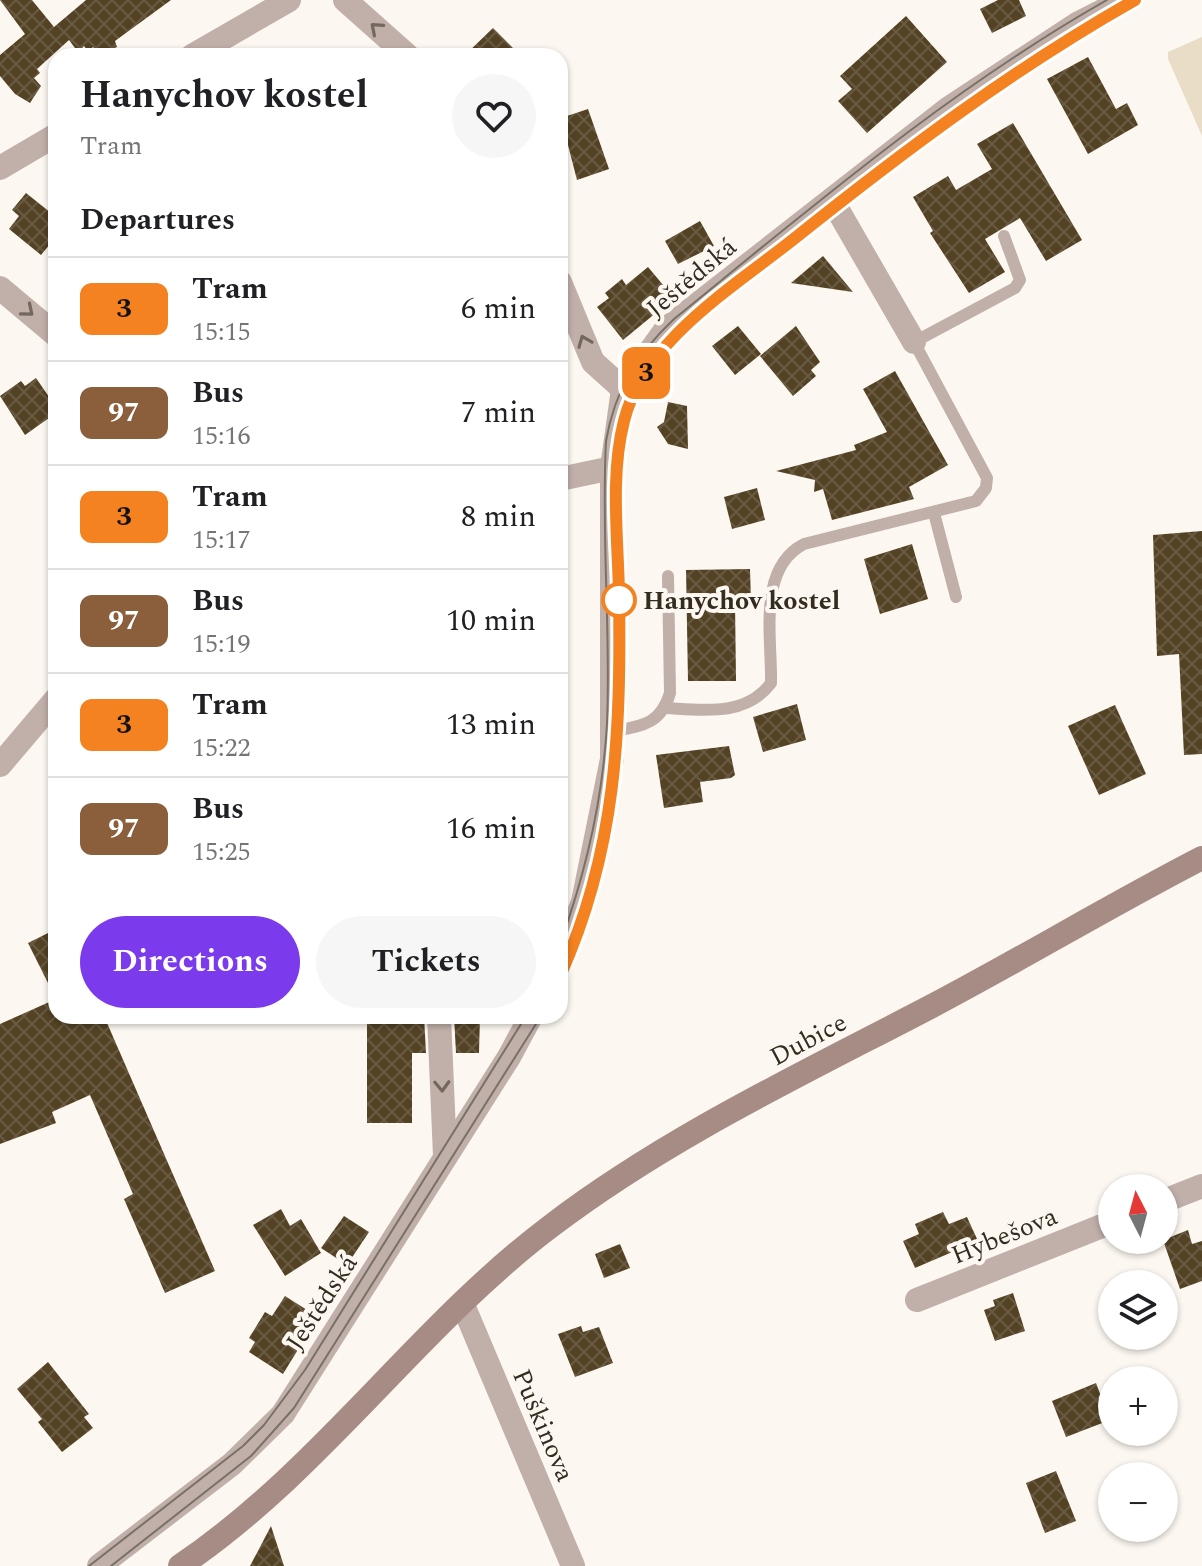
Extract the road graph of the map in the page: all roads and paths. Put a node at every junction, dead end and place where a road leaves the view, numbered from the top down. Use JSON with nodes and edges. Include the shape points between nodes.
{"nodes":[{"id":1,"x":289,"y":0,"type":"edge"},
{"id":2,"x":345,"y":0,"type":"edge"},
{"id":3,"x":1124,"y":0,"type":"edge"},
{"id":4,"x":206,"y":48,"type":"edge"},
{"id":5,"x":399,"y":48,"type":"edge"},
{"id":6,"x":48,"y":140,"type":"edge"},
{"id":7,"x":0,"y":168,"type":"edge"},
{"id":8,"x":832,"y":200,"type":"junction"},
{"id":9,"x":1004,"y":236,"type":"dead end"},
{"id":10,"x":0,"y":288,"type":"edge"},
{"id":11,"x":568,"y":301,"type":"edge"},
{"id":12,"x":48,"y":328,"type":"edge"},
{"id":13,"x":914,"y":342,"type":"junction"},
{"id":14,"x":623,"y":389,"type":"junction"},
{"id":15,"x":612,"y":468,"type":"junction"},
{"id":16,"x":568,"y":477,"type":"edge"},
{"id":17,"x":934,"y":513,"type":"junction"},
{"id":18,"x":668,"y":576,"type":"dead end"},
{"id":19,"x":956,"y":597,"type":"dead end"},
{"id":20,"x":48,"y":708,"type":"edge"},
{"id":21,"x":666,"y":708,"type":"junction"},
{"id":22,"x":614,"y":731,"type":"junction"},
{"id":23,"x":0,"y":765,"type":"edge"},
{"id":24,"x":1202,"y":858,"type":"edge"},
{"id":25,"x":568,"y":939,"type":"edge"},
{"id":26,"x":439,"y":1024,"type":"edge"},
{"id":27,"x":527,"y":1024,"type":"edge"},
{"id":28,"x":445,"y":1156,"type":"junction"},
{"id":29,"x":1202,"y":1186,"type":"edge"},
{"id":30,"x":1178,"y":1195,"type":"edge"},
{"id":31,"x":1098,"y":1228,"type":"edge"},
{"id":32,"x":917,"y":1300,"type":"dead end"},
{"id":33,"x":463,"y":1305,"type":"junction"},
{"id":34,"x":99,"y":1566,"type":"edge"},
{"id":35,"x":180,"y":1566,"type":"edge"},
{"id":36,"x":573,"y":1566,"type":"edge"}],
"edges":[{"from":1,"to":4,"type":"street"},
{"from":5,"to":2,"type":"street","one_way":true},
{"from":3,"to":8,"type":"street","name":"Ještědská","via":[[1077,24],[949,108]]},
{"from":6,"to":7,"type":"street"},
{"from":8,"to":13,"type":"street"},
{"from":8,"to":14,"type":"street","name":"Ještědská","via":[[666,329]]},
{"from":9,"to":13,"type":"lane","via":[[1019,270],[1015,288]]},
{"from":10,"to":12,"type":"street","one_way":true},
{"from":14,"to":11,"type":"street","one_way":true,"via":[[593,362]]},
{"from":13,"to":17,"type":"lane","via":[[987,478],[976,501]]},
{"from":14,"to":15,"type":"street","name":"Ještědská"},
{"from":15,"to":16,"type":"street"},
{"from":15,"to":22,"type":"street","name":"Ještědská"},
{"from":17,"to":19,"type":"lane"},
{"from":17,"to":21,"type":"lane","via":[[788,552],[772,581],[771,683],[762,695],[750,704],[714,710]]},
{"from":18,"to":21,"type":"lane"},
{"from":20,"to":23,"type":"street"},
{"from":21,"to":22,"type":"lane","via":[[655,721]]},
{"from":22,"to":25,"type":"street","name":"Ještědská","via":[[607,794],[583,902]]},
{"from":24,"to":33,"type":"street","name":"Dubice","via":[[689,1133],[548,1228]]},
{"from":26,"to":28,"type":"street","one_way":true},
{"from":27,"to":28,"type":"street","name":"Ještědská"},
{"from":28,"to":34,"type":"street","name":"Ještědská","via":[[283,1414],[232,1464]]},
{"from":29,"to":30,"type":"street"},
{"from":31,"to":32,"type":"street","name":"Hybešova"},
{"from":33,"to":35,"type":"street","via":[[279,1489]]},
{"from":33,"to":36,"type":"street","name":"Puškinova"}]}
